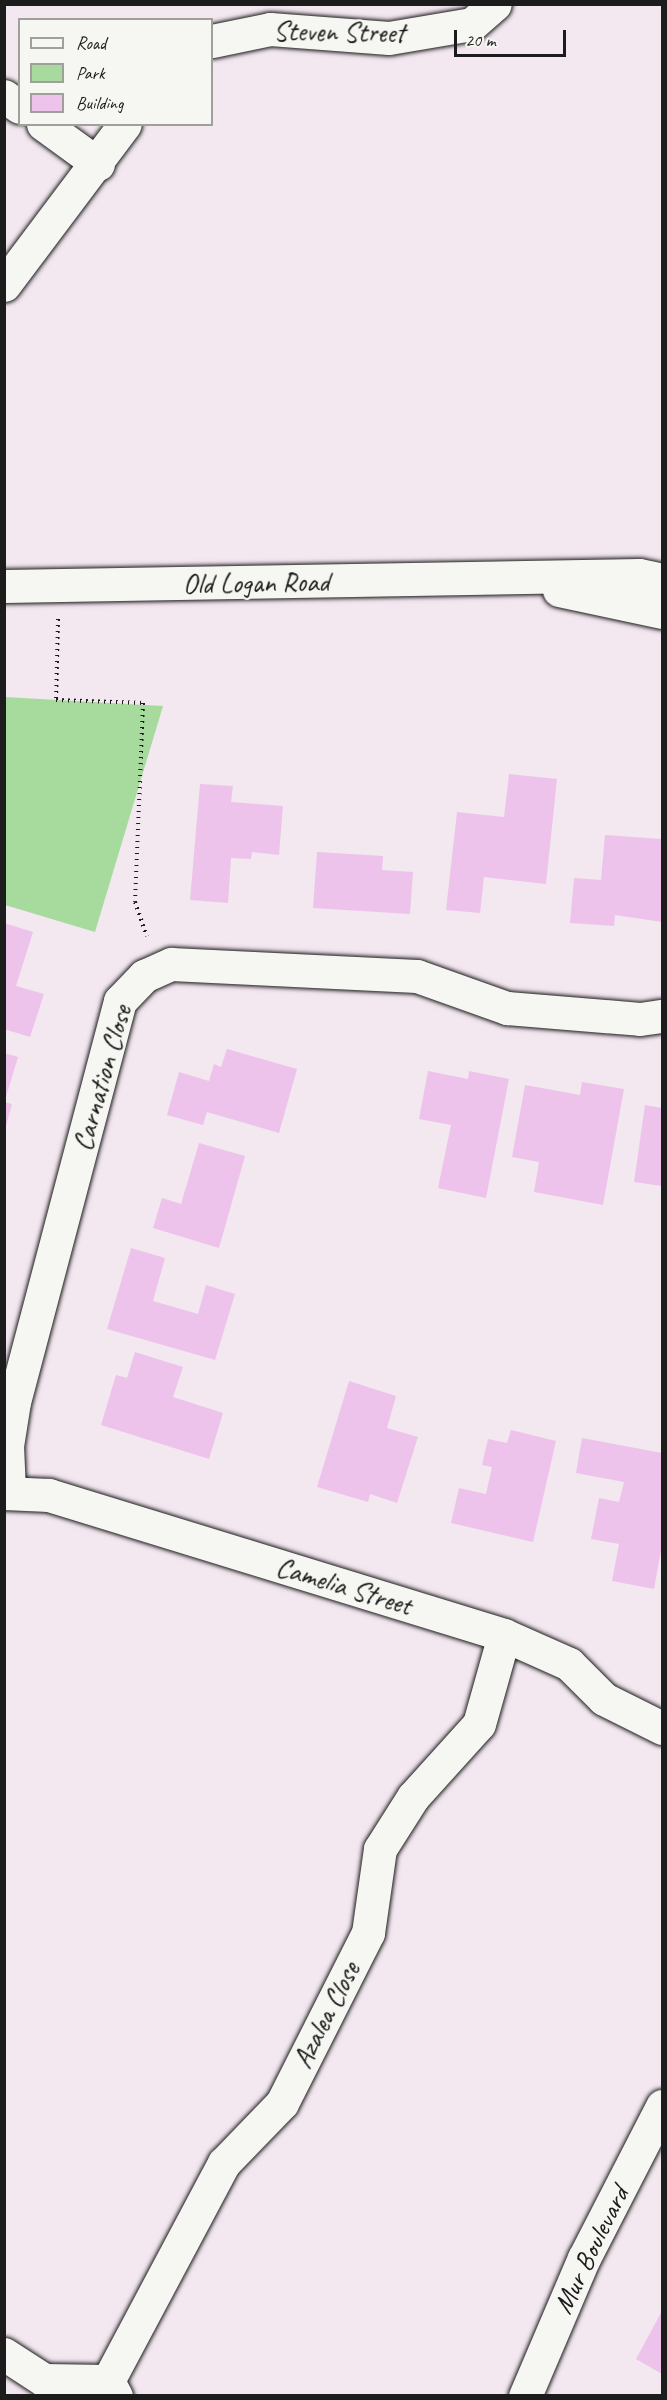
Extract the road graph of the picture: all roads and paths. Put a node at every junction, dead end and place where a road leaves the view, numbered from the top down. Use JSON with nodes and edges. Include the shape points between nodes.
{"nodes":[{"id":1,"x":495,"y":4,"type":"edge"},
{"id":2,"x":213,"y":41,"type":"edge"},
{"id":3,"x":4,"y":96,"type":"edge"},
{"id":4,"x":18,"y":106,"type":"edge"},
{"id":5,"x":46,"y":126,"type":"edge"},
{"id":6,"x":124,"y":126,"type":"edge"},
{"id":7,"x":98,"y":164,"type":"junction"},
{"id":8,"x":4,"y":285,"type":"edge"},
{"id":9,"x":507,"y":580,"type":"junction"},
{"id":10,"x":663,"y":580,"type":"edge"},
{"id":11,"x":59,"y":585,"type":"junction"},
{"id":12,"x":4,"y":586,"type":"edge"},
{"id":13,"x":663,"y":612,"type":"edge"},
{"id":14,"x":159,"y":969,"type":"junction"},
{"id":15,"x":663,"y":1016,"type":"edge"},
{"id":16,"x":7,"y":1492,"type":"edge"},
{"id":17,"x":504,"y":1635,"type":"junction"},
{"id":18,"x":663,"y":1728,"type":"edge"},
{"id":19,"x":663,"y":2106,"type":"edge"},
{"id":20,"x":4,"y":2354,"type":"edge"},
{"id":21,"x":112,"y":2388,"type":"edge"},
{"id":22,"x":525,"y":2396,"type":"edge"}],
"edges":[{"from":1,"to":2,"type":"street","name":"Steven Street","via":[[472,24],[388,38],[270,29]]},
{"from":3,"to":4,"type":"street"},
{"from":5,"to":7,"type":"street"},
{"from":6,"to":7,"type":"street"},
{"from":7,"to":8,"type":"street"},
{"from":9,"to":10,"type":"street","name":"Old Logan Road","via":[[639,574]]},
{"from":9,"to":11,"type":"street","name":"Old Logan Road"},
{"from":9,"to":13,"type":"street","name":"Old Logan Road"},
{"from":11,"to":12,"type":"street","name":"Old Logan Road"},
{"from":11,"to":14,"type":"path","via":[[56,700],[143,703],[135,902]]},
{"from":14,"to":15,"type":"street","name":"Carnation Close","via":[[171,964],[417,976],[507,1008],[640,1019]]},
{"from":14,"to":16,"type":"street","name":"Carnation Close","via":[[144,976],[120,1001],[14,1402],[6,1446]]},
{"from":16,"to":17,"type":"street","name":"Camelia Street","via":[[49,1496]]},
{"from":17,"to":18,"type":"street","name":"Camelia Street","via":[[569,1664],[604,1699]]},
{"from":17,"to":21,"type":"street","name":"Azalea Close","via":[[479,1724],[413,1797],[380,1849],[368,1933],[282,2103],[224,2163]]},
{"from":19,"to":22,"type":"street","name":"Mur Boulevard","via":[[584,2258]]},
{"from":20,"to":21,"type":"street","via":[[44,2380]]}]}
